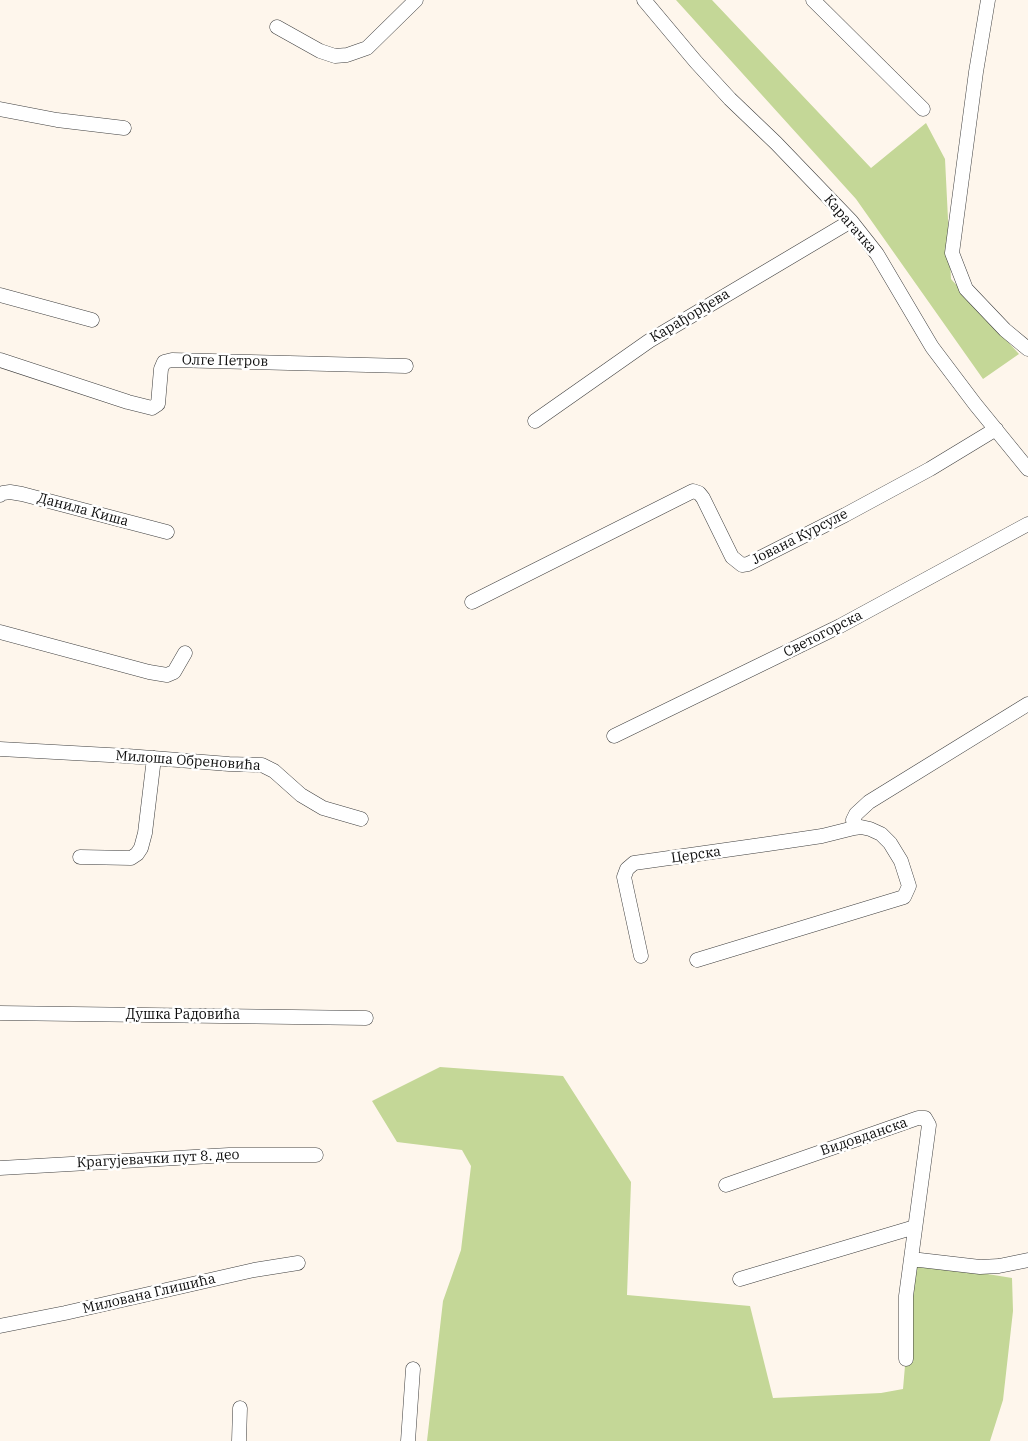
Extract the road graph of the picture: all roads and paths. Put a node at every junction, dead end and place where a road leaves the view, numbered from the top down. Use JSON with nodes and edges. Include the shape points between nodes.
{"nodes":[{"id":1,"x":416,"y":0,"type":"edge"},
{"id":2,"x":644,"y":0,"type":"edge"},
{"id":3,"x":813,"y":0,"type":"edge"},
{"id":4,"x":988,"y":0,"type":"edge"},
{"id":5,"x":277,"y":27,"type":"dead end"},
{"id":6,"x":0,"y":109,"type":"edge"},
{"id":7,"x":923,"y":109,"type":"dead end"},
{"id":8,"x":124,"y":128,"type":"dead end"},
{"id":9,"x":851,"y":221,"type":"junction"},
{"id":10,"x":0,"y":295,"type":"edge"},
{"id":11,"x":92,"y":320,"type":"dead end"},
{"id":12,"x":1028,"y":349,"type":"edge"},
{"id":13,"x":0,"y":360,"type":"edge"},
{"id":14,"x":406,"y":366,"type":"dead end"},
{"id":15,"x":536,"y":421,"type":"dead end"},
{"id":16,"x":996,"y":429,"type":"junction"},
{"id":17,"x":1028,"y":469,"type":"edge"},
{"id":18,"x":0,"y":495,"type":"edge"},
{"id":19,"x":1028,"y":524,"type":"edge"},
{"id":20,"x":166,"y":532,"type":"dead end"},
{"id":21,"x":472,"y":602,"type":"dead end"},
{"id":22,"x":0,"y":632,"type":"edge"},
{"id":23,"x":185,"y":653,"type":"dead end"},
{"id":24,"x":1028,"y":704,"type":"edge"},
{"id":25,"x":614,"y":736,"type":"dead end"},
{"id":26,"x":0,"y":748,"type":"edge"},
{"id":27,"x":154,"y":758,"type":"junction"},
{"id":28,"x":361,"y":819,"type":"dead end"},
{"id":29,"x":854,"y":828,"type":"junction"},
{"id":30,"x":80,"y":857,"type":"dead end"},
{"id":31,"x":641,"y":956,"type":"dead end"},
{"id":32,"x":697,"y":960,"type":"dead end"},
{"id":33,"x":0,"y":1013,"type":"edge"},
{"id":34,"x":366,"y":1018,"type":"dead end"},
{"id":35,"x":316,"y":1154,"type":"dead end"},
{"id":36,"x":0,"y":1168,"type":"edge"},
{"id":37,"x":726,"y":1185,"type":"dead end"},
{"id":38,"x":915,"y":1227,"type":"junction"},
{"id":39,"x":911,"y":1259,"type":"junction"},
{"id":40,"x":1028,"y":1260,"type":"edge"},
{"id":41,"x":298,"y":1263,"type":"dead end"},
{"id":42,"x":740,"y":1279,"type":"dead end"},
{"id":43,"x":0,"y":1326,"type":"edge"},
{"id":44,"x":906,"y":1359,"type":"dead end"},
{"id":45,"x":413,"y":1369,"type":"dead end"},
{"id":46,"x":240,"y":1408,"type":"dead end"},
{"id":47,"x":240,"y":1441,"type":"edge"},
{"id":48,"x":408,"y":1441,"type":"edge"}],
"edges":[{"from":1,"to":5,"type":"street","via":[[367,48],[347,55],[335,56],[320,51]]},
{"from":2,"to":9,"type":"street","name":"Карагачка","via":[[701,68]]},
{"from":3,"to":7,"type":"street"},
{"from":4,"to":12,"type":"street","via":[[952,252],[966,289]]},
{"from":6,"to":8,"type":"street"},
{"from":9,"to":15,"type":"street","name":"Карађорђева","via":[[648,341]]},
{"from":9,"to":16,"type":"street","name":"Карагачка","via":[[877,254],[932,347]]},
{"from":10,"to":11,"type":"street"},
{"from":13,"to":14,"type":"street","name":"Олге Петров","via":[[152,408],[158,404],[161,368],[164,362],[172,360]]},
{"from":16,"to":17,"type":"street","name":"Карагачка"},
{"from":16,"to":21,"type":"street","name":"Јована Курсуле","via":[[879,497],[748,564],[732,557],[703,498],[692,491]]},
{"from":18,"to":20,"type":"street","name":"Данила Киша","via":[[10,492],[22,494]]},
{"from":19,"to":25,"type":"street","name":"Светогорска","via":[[840,626]]},
{"from":22,"to":23,"type":"street","via":[[167,675],[174,672]]},
{"from":24,"to":29,"type":"street","via":[[869,802],[856,814]]},
{"from":26,"to":27,"type":"street","name":"Милоша Обреновића"},
{"from":27,"to":28,"type":"street","name":"Милоша Обреновића","via":[[262,765],[323,808]]},
{"from":27,"to":30,"type":"street","via":[[145,833],[137,854],[131,858]]},
{"from":29,"to":31,"type":"street","name":"Церска","via":[[822,836],[634,863],[624,878]]},
{"from":29,"to":32,"type":"street","name":"Церска","via":[[870,829],[890,843],[901,861],[909,886],[904,897]]},
{"from":33,"to":34,"type":"street","name":"Душка Радовића"},
{"from":35,"to":36,"type":"street","name":"Крагујевачки пут 8. део","via":[[229,1155]]},
{"from":37,"to":38,"type":"street","name":"Видовданска","via":[[925,1118],[929,1125]]},
{"from":38,"to":39,"type":"street","name":"Видовданска"},
{"from":38,"to":42,"type":"street"},
{"from":39,"to":40,"type":"street","via":[[980,1266]]},
{"from":39,"to":44,"type":"street","name":"Видовданска","via":[[906,1296]]},
{"from":41,"to":43,"type":"street","name":"Милована Глишића"},
{"from":45,"to":48,"type":"street"},
{"from":46,"to":47,"type":"street"}]}
